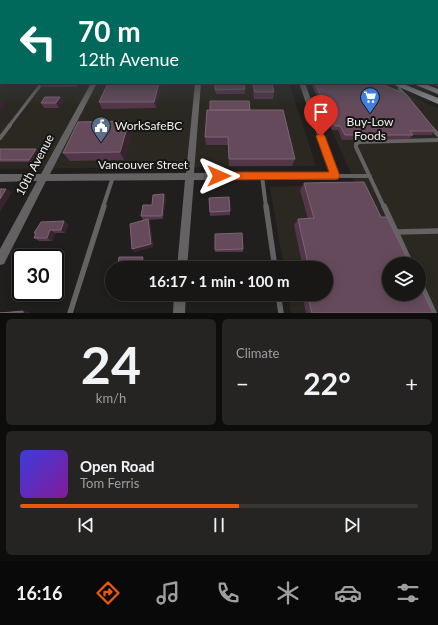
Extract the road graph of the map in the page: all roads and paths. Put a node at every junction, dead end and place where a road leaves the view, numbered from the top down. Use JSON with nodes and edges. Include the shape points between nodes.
{"nodes":[{"id":1,"x":41,"y":84,"type":"edge"},
{"id":2,"x":93,"y":84,"type":"edge"},
{"id":3,"x":198,"y":84,"type":"edge"},
{"id":4,"x":302,"y":84,"type":"edge"},
{"id":5,"x":398,"y":84,"type":"edge"},
{"id":6,"x":418,"y":84,"type":"edge"},
{"id":7,"x":438,"y":92,"type":"edge"},
{"id":8,"x":438,"y":101,"type":"edge"},
{"id":9,"x":411,"y":102,"type":"edge"},
{"id":10,"x":429,"y":124,"type":"edge"},
{"id":11,"x":438,"y":135,"type":"edge"},
{"id":12,"x":0,"y":138,"type":"edge"},
{"id":13,"x":438,"y":140,"type":"edge"},
{"id":14,"x":190,"y":176,"type":"junction"},
{"id":15,"x":262,"y":176,"type":"junction"},
{"id":16,"x":335,"y":176,"type":"junction"},
{"id":17,"x":370,"y":176,"type":"junction"},
{"id":18,"x":113,"y":177,"type":"junction"},
{"id":19,"x":0,"y":178,"type":"edge"},
{"id":20,"x":44,"y":178,"type":"junction"},
{"id":21,"x":438,"y":231,"type":"edge"},
{"id":22,"x":396,"y":232,"type":"junction"},
{"id":23,"x":408,"y":257,"type":"edge"},
{"id":24,"x":0,"y":260,"type":"edge"},
{"id":25,"x":183,"y":261,"type":"edge"},
{"id":26,"x":274,"y":261,"type":"edge"},
{"id":27,"x":426,"y":295,"type":"edge"},
{"id":28,"x":180,"y":301,"type":"edge"},
{"id":29,"x":279,"y":301,"type":"edge"},
{"id":30,"x":70,"y":313,"type":"edge"},
{"id":31,"x":179,"y":313,"type":"edge"},
{"id":32,"x":281,"y":313,"type":"edge"},
{"id":33,"x":434,"y":313,"type":"edge"}],
"edges":[{"from":1,"to":12,"type":"lane"},
{"from":2,"to":20,"type":"street","name":"10th Avenue"},
{"from":3,"to":14,"type":"street"},
{"from":4,"to":16,"type":"street"},
{"from":5,"to":8,"type":"main road"},
{"from":5,"to":9,"type":"lane"},
{"from":6,"to":7,"type":"main road"},
{"from":10,"to":11,"type":"lane"},
{"from":13,"to":17,"type":"lane","via":[[359,142],[356,147]]},
{"from":14,"to":15,"type":"street","name":"Vancouver Street"},
{"from":14,"to":18,"type":"street","name":"Vancouver Street"},
{"from":14,"to":25,"type":"street"},
{"from":15,"to":16,"type":"street","name":"Vancouver Street"},
{"from":15,"to":26,"type":"lane"},
{"from":16,"to":17,"type":"lane"},
{"from":17,"to":22,"type":"lane"},
{"from":18,"to":20,"type":"street","name":"Vancouver Street"},
{"from":18,"to":30,"type":"lane"},
{"from":19,"to":20,"type":"street","name":"Vancouver Street"},
{"from":20,"to":24,"type":"street","name":"10th Avenue"},
{"from":21,"to":22,"type":"lane"},
{"from":22,"to":23,"type":"lane"},
{"from":27,"to":33,"type":"lane"},
{"from":28,"to":31,"type":"street"},
{"from":29,"to":32,"type":"lane"}]}
